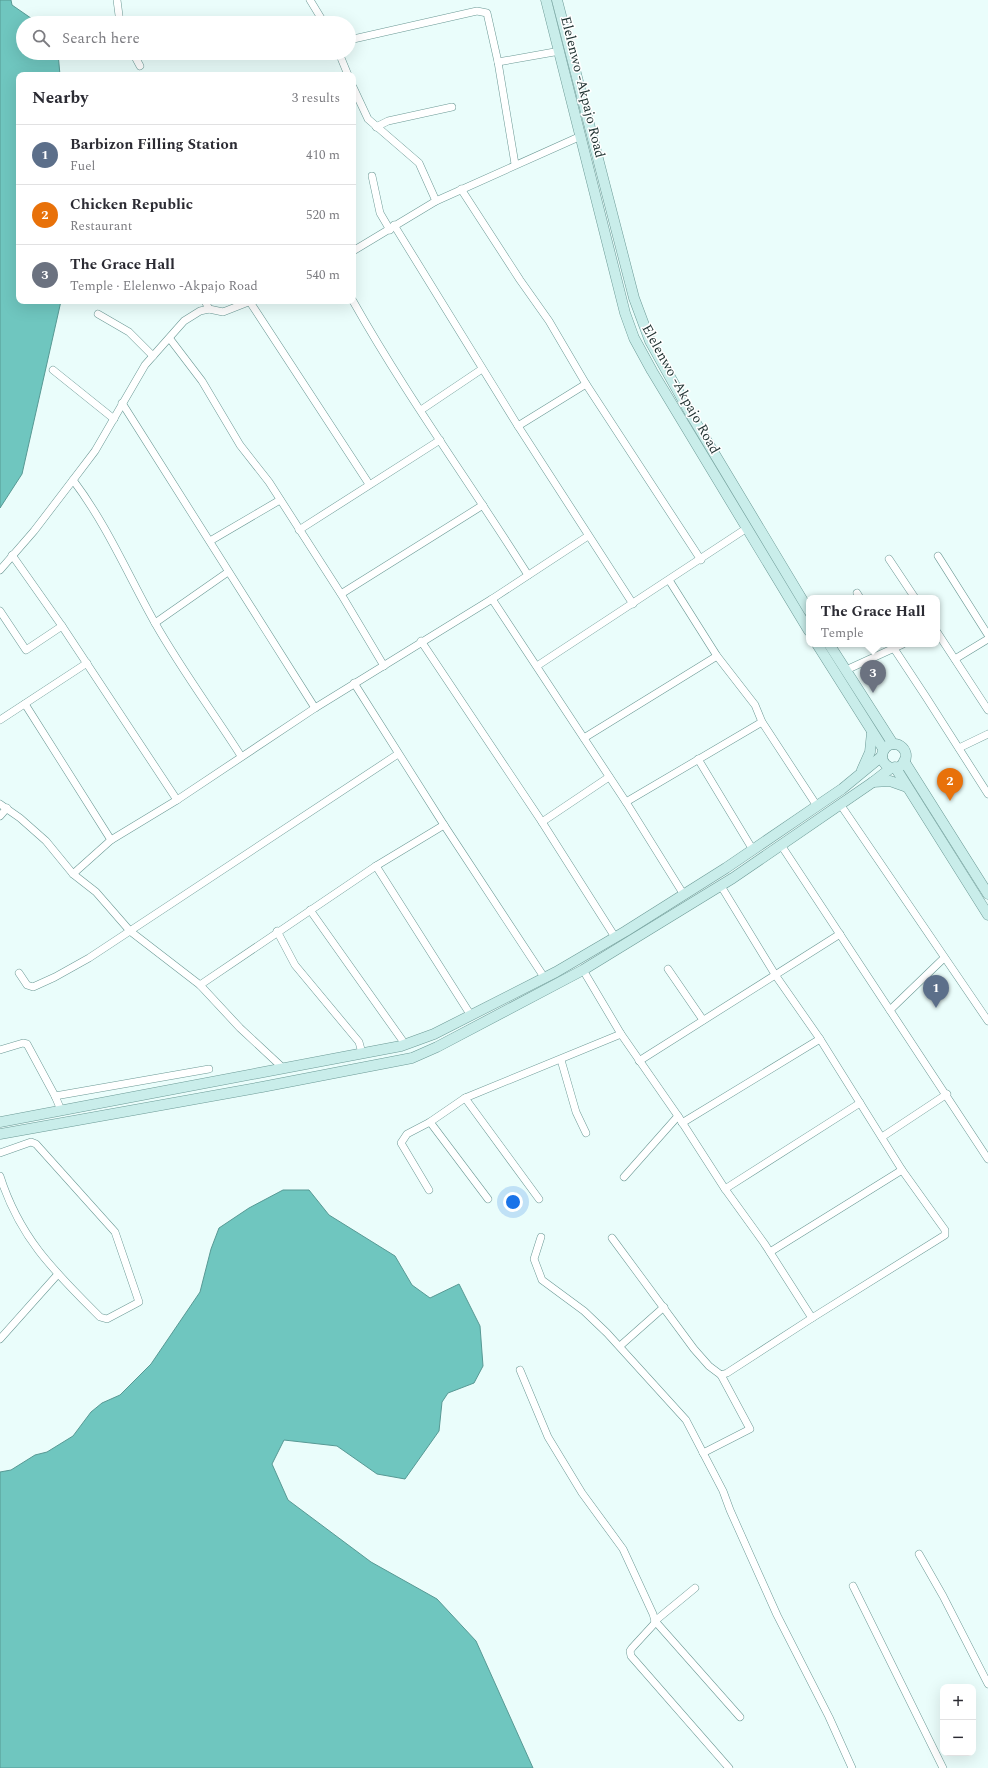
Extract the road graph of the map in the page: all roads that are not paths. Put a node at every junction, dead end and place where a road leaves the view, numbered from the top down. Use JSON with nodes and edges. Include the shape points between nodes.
{"nodes":[{"id":1,"x":117,"y":0,"type":"edge"},
{"id":2,"x":310,"y":0,"type":"edge"},
{"id":3,"x":546,"y":0,"type":"edge"},
{"id":4,"x":557,"y":0,"type":"edge"},
{"id":5,"x":119,"y":16,"type":"edge"},
{"id":6,"x":320,"y":16,"type":"edge"},
{"id":7,"x":356,"y":38,"type":"edge"},
{"id":8,"x":560,"y":51,"type":"junction"},
{"id":9,"x":137,"y":60,"type":"edge"},
{"id":10,"x":342,"y":60,"type":"edge"},
{"id":11,"x":498,"y":62,"type":"junction"},
{"id":12,"x":140,"y":66,"type":"dead end"},
{"id":13,"x":347,"y":72,"type":"edge"},
{"id":14,"x":356,"y":94,"type":"edge"},
{"id":15,"x":452,"y":107,"type":"dead end"},
{"id":16,"x":376,"y":126,"type":"junction"},
{"id":17,"x":581,"y":136,"type":"junction"},
{"id":18,"x":515,"y":164,"type":"junction"},
{"id":19,"x":372,"y":176,"type":"dead end"},
{"id":20,"x":461,"y":189,"type":"junction"},
{"id":21,"x":436,"y":201,"type":"junction"},
{"id":22,"x":392,"y":227,"type":"junction"},
{"id":23,"x":356,"y":249,"type":"edge"},
{"id":24,"x":206,"y":304,"type":"edge"},
{"id":25,"x":243,"y":304,"type":"edge"},
{"id":26,"x":253,"y":304,"type":"edge"},
{"id":27,"x":355,"y":304,"type":"edge"},
{"id":28,"x":209,"y":309,"type":"junction"},
{"id":29,"x":98,"y":314,"type":"dead end"},
{"id":30,"x":170,"y":339,"type":"junction"},
{"id":31,"x":153,"y":356,"type":"junction"},
{"id":32,"x":482,"y":369,"type":"junction"},
{"id":33,"x":53,"y":370,"type":"dead end"},
{"id":34,"x":586,"y":384,"type":"junction"},
{"id":35,"x":122,"y":403,"type":"junction"},
{"id":36,"x":421,"y":410,"type":"junction"},
{"id":37,"x":114,"y":419,"type":"junction"},
{"id":38,"x":518,"y":426,"type":"junction"},
{"id":39,"x":440,"y":440,"type":"junction"},
{"id":40,"x":73,"y":480,"type":"junction"},
{"id":41,"x":369,"y":484,"type":"junction"},
{"id":42,"x":280,"y":500,"type":"junction"},
{"id":43,"x":483,"y":505,"type":"junction"},
{"id":44,"x":747,"y":528,"type":"junction"},
{"id":45,"x":299,"y":530,"type":"junction"},
{"id":46,"x":588,"y":536,"type":"junction"},
{"id":47,"x":210,"y":540,"type":"junction"},
{"id":48,"x":12,"y":555,"type":"junction"},
{"id":49,"x":938,"y":556,"type":"dead end"},
{"id":50,"x":889,"y":559,"type":"dead end"},
{"id":51,"x":700,"y":560,"type":"junction"},
{"id":52,"x":0,"y":570,"type":"edge"},
{"id":53,"x":228,"y":572,"type":"junction"},
{"id":54,"x":528,"y":574,"type":"junction"},
{"id":55,"x":669,"y":580,"type":"junction"},
{"id":56,"x":340,"y":594,"type":"junction"},
{"id":57,"x":913,"y":595,"type":"edge"},
{"id":58,"x":492,"y":599,"type":"junction"},
{"id":59,"x":633,"y":604,"type":"junction"},
{"id":60,"x":806,"y":606,"type":"edge"},
{"id":61,"x":0,"y":611,"type":"edge"},
{"id":62,"x":155,"y":623,"type":"junction"},
{"id":63,"x":62,"y":626,"type":"junction"},
{"id":64,"x":806,"y":626,"type":"edge"},
{"id":65,"x":988,"y":635,"type":"edge"},
{"id":66,"x":940,"y":636,"type":"edge"},
{"id":67,"x":988,"y":639,"type":"edge"},
{"id":68,"x":420,"y":642,"type":"junction"},
{"id":69,"x":819,"y":647,"type":"edge"},
{"id":70,"x":831,"y":647,"type":"edge"},
{"id":71,"x":890,"y":647,"type":"edge"},
{"id":72,"x":893,"y":647,"type":"edge"},
{"id":73,"x":717,"y":656,"type":"junction"},
{"id":74,"x":955,"y":659,"type":"junction"},
{"id":75,"x":87,"y":663,"type":"junction"},
{"id":76,"x":384,"y":666,"type":"junction"},
{"id":77,"x":537,"y":666,"type":"junction"},
{"id":78,"x":846,"y":670,"type":"junction"},
{"id":79,"x":354,"y":683,"type":"junction"},
{"id":80,"x":24,"y":704,"type":"junction"},
{"id":81,"x":315,"y":708,"type":"junction"},
{"id":82,"x":988,"y":710,"type":"edge"},
{"id":83,"x":0,"y":720,"type":"edge"},
{"id":84,"x":762,"y":722,"type":"junction"},
{"id":85,"x":872,"y":732,"type":"junction"},
{"id":86,"x":988,"y":734,"type":"edge"},
{"id":87,"x":584,"y":738,"type":"junction"},
{"id":88,"x":893,"y":744,"type":"junction"},
{"id":89,"x":959,"y":748,"type":"junction"},
{"id":90,"x":883,"y":753,"type":"junction"},
{"id":91,"x":398,"y":754,"type":"junction"},
{"id":92,"x":241,"y":756,"type":"junction"},
{"id":93,"x":698,"y":759,"type":"junction"},
{"id":94,"x":904,"y":761,"type":"junction"},
{"id":95,"x":893,"y":768,"type":"junction"},
{"id":96,"x":860,"y":774,"type":"junction"},
{"id":97,"x":609,"y":777,"type":"junction"},
{"id":98,"x":873,"y":782,"type":"junction"},
{"id":99,"x":907,"y":787,"type":"junction"},
{"id":100,"x":988,"y":793,"type":"edge"},
{"id":101,"x":177,"y":800,"type":"junction"},
{"id":102,"x":626,"y":802,"type":"junction"},
{"id":103,"x":0,"y":804,"type":"edge"},
{"id":104,"x":840,"y":804,"type":"junction"},
{"id":105,"x":817,"y":806,"type":"junction"},
{"id":106,"x":7,"y":808,"type":"junction"},
{"id":107,"x":0,"y":816,"type":"edge"},
{"id":108,"x":542,"y":822,"type":"junction"},
{"id":109,"x":444,"y":825,"type":"junction"},
{"id":110,"x":111,"y":840,"type":"junction"},
{"id":111,"x":781,"y":845,"type":"junction"},
{"id":112,"x":753,"y":850,"type":"junction"},
{"id":113,"x":376,"y":866,"type":"junction"},
{"id":114,"x":73,"y":874,"type":"junction"},
{"id":115,"x":721,"y":886,"type":"junction"},
{"id":116,"x":988,"y":894,"type":"edge"},
{"id":117,"x":684,"y":895,"type":"junction"},
{"id":118,"x":310,"y":910,"type":"junction"},
{"id":119,"x":988,"y":915,"type":"edge"},
{"id":120,"x":130,"y":931,"type":"junction"},
{"id":121,"x":277,"y":931,"type":"junction"},
{"id":122,"x":840,"y":934,"type":"junction"},
{"id":123,"x":615,"y":937,"type":"junction"},
{"id":124,"x":944,"y":958,"type":"junction"},
{"id":125,"x":668,"y":969,"type":"dead end"},
{"id":126,"x":583,"y":970,"type":"junction"},
{"id":127,"x":19,"y":973,"type":"dead end"},
{"id":128,"x":776,"y":976,"type":"junction"},
{"id":129,"x":544,"y":977,"type":"junction"},
{"id":130,"x":200,"y":985,"type":"junction"},
{"id":131,"x":890,"y":1010,"type":"junction"},
{"id":132,"x":470,"y":1014,"type":"junction"},
{"id":133,"x":703,"y":1020,"type":"junction"},
{"id":134,"x":988,"y":1021,"type":"edge"},
{"id":135,"x":621,"y":1034,"type":"junction"},
{"id":136,"x":820,"y":1039,"type":"junction"},
{"id":137,"x":405,"y":1044,"type":"junction"},
{"id":138,"x":0,"y":1050,"type":"edge"},
{"id":139,"x":362,"y":1053,"type":"junction"},
{"id":140,"x":561,"y":1060,"type":"junction"},
{"id":141,"x":639,"y":1061,"type":"junction"},
{"id":142,"x":283,"y":1068,"type":"junction"},
{"id":143,"x":209,"y":1069,"type":"dead end"},
{"id":144,"x":947,"y":1094,"type":"junction"},
{"id":145,"x":55,"y":1096,"type":"junction"},
{"id":146,"x":465,"y":1098,"type":"junction"},
{"id":147,"x":860,"y":1103,"type":"junction"},
{"id":148,"x":61,"y":1110,"type":"junction"},
{"id":149,"x":678,"y":1116,"type":"junction"},
{"id":150,"x":0,"y":1122,"type":"edge"},
{"id":151,"x":430,"y":1122,"type":"junction"},
{"id":152,"x":682,"y":1123,"type":"junction"},
{"id":153,"x":586,"y":1133,"type":"dead end"},
{"id":154,"x":0,"y":1134,"type":"edge"},
{"id":155,"x":882,"y":1137,"type":"junction"},
{"id":156,"x":0,"y":1153,"type":"edge"},
{"id":157,"x":988,"y":1159,"type":"edge"},
{"id":158,"x":902,"y":1170,"type":"junction"},
{"id":159,"x":0,"y":1176,"type":"edge"},
{"id":160,"x":624,"y":1177,"type":"dead end"},
{"id":161,"x":725,"y":1189,"type":"junction"},
{"id":162,"x":429,"y":1190,"type":"dead end"},
{"id":163,"x":488,"y":1199,"type":"dead end"},
{"id":164,"x":539,"y":1199,"type":"dead end"},
{"id":165,"x":541,"y":1237,"type":"dead end"},
{"id":166,"x":612,"y":1238,"type":"dead end"},
{"id":167,"x":770,"y":1252,"type":"junction"},
{"id":168,"x":58,"y":1274,"type":"junction"},
{"id":169,"x":664,"y":1307,"type":"junction"},
{"id":170,"x":812,"y":1318,"type":"junction"},
{"id":171,"x":0,"y":1339,"type":"edge"},
{"id":172,"x":620,"y":1346,"type":"junction"},
{"id":173,"x":520,"y":1370,"type":"dead end"},
{"id":174,"x":721,"y":1375,"type":"junction"},
{"id":175,"x":703,"y":1453,"type":"junction"},
{"id":176,"x":919,"y":1554,"type":"dead end"},
{"id":177,"x":853,"y":1586,"type":"dead end"},
{"id":178,"x":695,"y":1588,"type":"dead end"},
{"id":179,"x":655,"y":1621,"type":"junction"},
{"id":180,"x":988,"y":1684,"type":"edge"},
{"id":181,"x":740,"y":1717,"type":"dead end"},
{"id":182,"x":729,"y":1768,"type":"edge"},
{"id":183,"x":852,"y":1768,"type":"edge"},
{"id":184,"x":942,"y":1768,"type":"edge"}],
"edges":[{"from":1,"to":5,"type":"street"},
{"from":2,"to":6,"type":"street"},
{"from":3,"to":8,"type":"main road","name":"Elelenwo -Akpajo Road"},
{"from":4,"to":60,"type":"main road","name":"Elelenwo -Akpajo Road","via":[[634,298],[650,341],[692,418]]},
{"from":7,"to":11,"type":"street","via":[[481,11],[487,13]]},
{"from":8,"to":11,"type":"street"},
{"from":8,"to":17,"type":"main road","name":"Elelenwo -Akpajo Road"},
{"from":9,"to":12,"type":"street"},
{"from":10,"to":13,"type":"street"},
{"from":11,"to":18,"type":"street"},
{"from":14,"to":16,"type":"street","via":[[368,119]]},
{"from":15,"to":16,"type":"street"},
{"from":16,"to":21,"type":"street","via":[[419,163]]},
{"from":17,"to":18,"type":"street"},
{"from":17,"to":44,"type":"main road","name":"Elelenwo -Akpajo Road","via":[[625,313],[634,338],[667,398]]},
{"from":18,"to":20,"type":"street"},
{"from":19,"to":22,"type":"street","via":[[380,212]]},
{"from":20,"to":21,"type":"street"},
{"from":20,"to":34,"type":"street","via":[[548,321]]},
{"from":21,"to":22,"type":"street"},
{"from":22,"to":23,"type":"street"},
{"from":22,"to":32,"type":"street"},
{"from":24,"to":28,"type":"street"},
{"from":25,"to":28,"type":"street","via":[[223,312]]},
{"from":26,"to":41,"type":"street"},
{"from":27,"to":36,"type":"street","via":[[387,362]]},
{"from":28,"to":30,"type":"street","via":[[200,311],[184,321]]},
{"from":29,"to":31,"type":"street","via":[[128,332]]},
{"from":30,"to":31,"type":"street"},
{"from":30,"to":42,"type":"street","via":[[202,381],[240,445]]},
{"from":31,"to":35,"type":"street"},
{"from":32,"to":36,"type":"street"},
{"from":32,"to":38,"type":"street"},
{"from":33,"to":37,"type":"street"},
{"from":34,"to":38,"type":"street"},
{"from":34,"to":51,"type":"street"},
{"from":35,"to":37,"type":"street"},
{"from":35,"to":47,"type":"street"},
{"from":36,"to":39,"type":"street"},
{"from":37,"to":40,"type":"street","via":[[95,451]]},
{"from":38,"to":46,"type":"street"},
{"from":39,"to":41,"type":"street"},
{"from":39,"to":43,"type":"street"},
{"from":40,"to":48,"type":"street"},
{"from":40,"to":62,"type":"street","via":[[110,536]]},
{"from":41,"to":45,"type":"street"},
{"from":42,"to":45,"type":"street"},
{"from":42,"to":47,"type":"street"},
{"from":43,"to":54,"type":"street"},
{"from":43,"to":56,"type":"street"},
{"from":44,"to":51,"type":"street"},
{"from":44,"to":64,"type":"main road","name":"Elelenwo -Akpajo Road"},
{"from":45,"to":56,"type":"street"},
{"from":46,"to":54,"type":"street"},
{"from":46,"to":59,"type":"street"},
{"from":47,"to":53,"type":"street"},
{"from":48,"to":52,"type":"street"},
{"from":48,"to":63,"type":"street"},
{"from":49,"to":65,"type":"street"},
{"from":50,"to":57,"type":"street"},
{"from":51,"to":55,"type":"street"},
{"from":53,"to":62,"type":"street"},
{"from":53,"to":81,"type":"street"},
{"from":54,"to":58,"type":"street"},
{"from":55,"to":59,"type":"street"},
{"from":55,"to":73,"type":"street"},
{"from":56,"to":76,"type":"street"},
{"from":58,"to":68,"type":"street"},
{"from":58,"to":77,"type":"street"},
{"from":59,"to":77,"type":"street"},
{"from":61,"to":63,"type":"street","via":[[26,650]]},
{"from":62,"to":92,"type":"street"},
{"from":63,"to":75,"type":"street"},
{"from":66,"to":74,"type":"street"},
{"from":67,"to":74,"type":"street"},
{"from":68,"to":76,"type":"street"},
{"from":68,"to":108,"type":"street"},
{"from":69,"to":85,"type":"main road"},
{"from":70,"to":78,"type":"main road"},
{"from":71,"to":78,"type":"street"},
{"from":72,"to":89,"type":"street"},
{"from":73,"to":84,"type":"street","via":[[755,705]]},
{"from":73,"to":87,"type":"street"},
{"from":74,"to":82,"type":"street"},
{"from":75,"to":80,"type":"street"},
{"from":75,"to":101,"type":"street"},
{"from":76,"to":79,"type":"street"},
{"from":77,"to":87,"type":"street"},
{"from":78,"to":88,"type":"main road"},
{"from":79,"to":81,"type":"street"},
{"from":79,"to":91,"type":"street"},
{"from":80,"to":83,"type":"street"},
{"from":80,"to":110,"type":"street"},
{"from":81,"to":92,"type":"street"},
{"from":84,"to":93,"type":"street"},
{"from":84,"to":105,"type":"street"},
{"from":85,"to":90,"type":"main road"},
{"from":85,"to":96,"type":"main road","via":[[868,758]]},
{"from":86,"to":89,"type":"street"},
{"from":87,"to":97,"type":"street"},
{"from":88,"to":90,"type":"main road","via":[[887,746]]},
{"from":88,"to":94,"type":"main road","via":[[904,750]]},
{"from":89,"to":100,"type":"street"},
{"from":90,"to":95,"type":"main road","via":[[884,763]]},
{"from":90,"to":96,"type":"main road"},
{"from":91,"to":109,"type":"street"},
{"from":91,"to":120,"type":"street"},
{"from":92,"to":101,"type":"street"},
{"from":93,"to":102,"type":"street"},
{"from":93,"to":112,"type":"street"},
{"from":94,"to":95,"type":"main road"},
{"from":94,"to":116,"type":"main road"},
{"from":95,"to":98,"type":"main road"},
{"from":95,"to":99,"type":"main road"},
{"from":96,"to":105,"type":"main road"},
{"from":97,"to":102,"type":"street"},
{"from":97,"to":108,"type":"street"},
{"from":98,"to":99,"type":"main road","via":[[890,781]]},
{"from":98,"to":104,"type":"main road"},
{"from":99,"to":119,"type":"main road"},
{"from":101,"to":110,"type":"street"},
{"from":102,"to":117,"type":"street"},
{"from":103,"to":106,"type":"street"},
{"from":104,"to":111,"type":"main road"},
{"from":104,"to":124,"type":"street"},
{"from":105,"to":112,"type":"main road"},
{"from":106,"to":107,"type":"street"},
{"from":106,"to":114,"type":"street","via":[[46,841]]},
{"from":108,"to":123,"type":"street"},
{"from":109,"to":113,"type":"street"},
{"from":109,"to":129,"type":"street"},
{"from":110,"to":114,"type":"street"},
{"from":111,"to":115,"type":"main road"},
{"from":111,"to":122,"type":"street"},
{"from":112,"to":117,"type":"main road"},
{"from":113,"to":118,"type":"street"},
{"from":113,"to":132,"type":"street"},
{"from":114,"to":120,"type":"street","via":[[96,892]]},
{"from":115,"to":126,"type":"main road"},
{"from":115,"to":128,"type":"street"},
{"from":117,"to":123,"type":"main road"},
{"from":118,"to":121,"type":"street"},
{"from":118,"to":137,"type":"street"},
{"from":120,"to":127,"type":"street","via":[[55,978],[33,987],[28,985]]},
{"from":120,"to":130,"type":"street"},
{"from":121,"to":130,"type":"street"},
{"from":121,"to":139,"type":"street","via":[[295,964],[359,1042]]},
{"from":122,"to":128,"type":"street"},
{"from":122,"to":131,"type":"street"},
{"from":123,"to":129,"type":"main road"},
{"from":124,"to":131,"type":"street"},
{"from":124,"to":134,"type":"street"},
{"from":125,"to":133,"type":"street"},
{"from":126,"to":135,"type":"street"},
{"from":126,"to":154,"type":"main road","via":[[412,1058]]},
{"from":128,"to":133,"type":"street"},
{"from":128,"to":136,"type":"street"},
{"from":129,"to":132,"type":"main road"},
{"from":130,"to":142,"type":"street","via":[[240,1028]]},
{"from":131,"to":144,"type":"street"},
{"from":132,"to":137,"type":"main road","via":[[434,1034]]},
{"from":133,"to":141,"type":"street"},
{"from":135,"to":140,"type":"street"},
{"from":135,"to":141,"type":"street"},
{"from":136,"to":147,"type":"street"},
{"from":136,"to":152,"type":"street"},
{"from":137,"to":139,"type":"main road"},
{"from":138,"to":145,"type":"street","via":[[27,1044]]},
{"from":139,"to":142,"type":"main road"},
{"from":140,"to":146,"type":"street"},
{"from":140,"to":153,"type":"street","via":[[576,1112]]},
{"from":141,"to":149,"type":"street"},
{"from":142,"to":148,"type":"main road"},
{"from":143,"to":145,"type":"street"},
{"from":144,"to":155,"type":"street"},
{"from":144,"to":157,"type":"street"},
{"from":145,"to":148,"type":"street"},
{"from":146,"to":151,"type":"street"},
{"from":146,"to":164,"type":"street"},
{"from":147,"to":155,"type":"street"},
{"from":147,"to":161,"type":"street"},
{"from":148,"to":150,"type":"main road"},
{"from":149,"to":152,"type":"street"},
{"from":149,"to":160,"type":"street"},
{"from":151,"to":162,"type":"street","via":[[407,1134],[401,1143]]},
{"from":151,"to":163,"type":"street"},
{"from":152,"to":161,"type":"street"},
{"from":155,"to":158,"type":"street"},
{"from":156,"to":168,"type":"street","via":[[32,1142],[36,1144],[115,1232],[139,1302],[107,1319],[100,1317]]},
{"from":158,"to":167,"type":"street"},
{"from":158,"to":170,"type":"street","via":[[945,1230],[945,1235]]},
{"from":159,"to":168,"type":"street","via":[[14,1215],[30,1242]]},
{"from":161,"to":167,"type":"street"},
{"from":165,"to":172,"type":"street","via":[[534,1259],[542,1280],[584,1311]]},
{"from":166,"to":169,"type":"street"},
{"from":167,"to":170,"type":"street"},
{"from":168,"to":171,"type":"street"},
{"from":169,"to":172,"type":"street"},
{"from":169,"to":174,"type":"street","via":[[694,1349]]},
{"from":170,"to":174,"type":"street"},
{"from":172,"to":175,"type":"street","via":[[686,1420]]},
{"from":173,"to":179,"type":"street","via":[[548,1437],[582,1493],[623,1549]]},
{"from":174,"to":175,"type":"street","via":[[750,1429]]},
{"from":175,"to":183,"type":"street","via":[[723,1491],[777,1615]]},
{"from":176,"to":180,"type":"street"},
{"from":177,"to":184,"type":"street"},
{"from":178,"to":179,"type":"street"},
{"from":179,"to":181,"type":"street"},
{"from":179,"to":182,"type":"street","via":[[632,1648],[631,1656]]}]}
